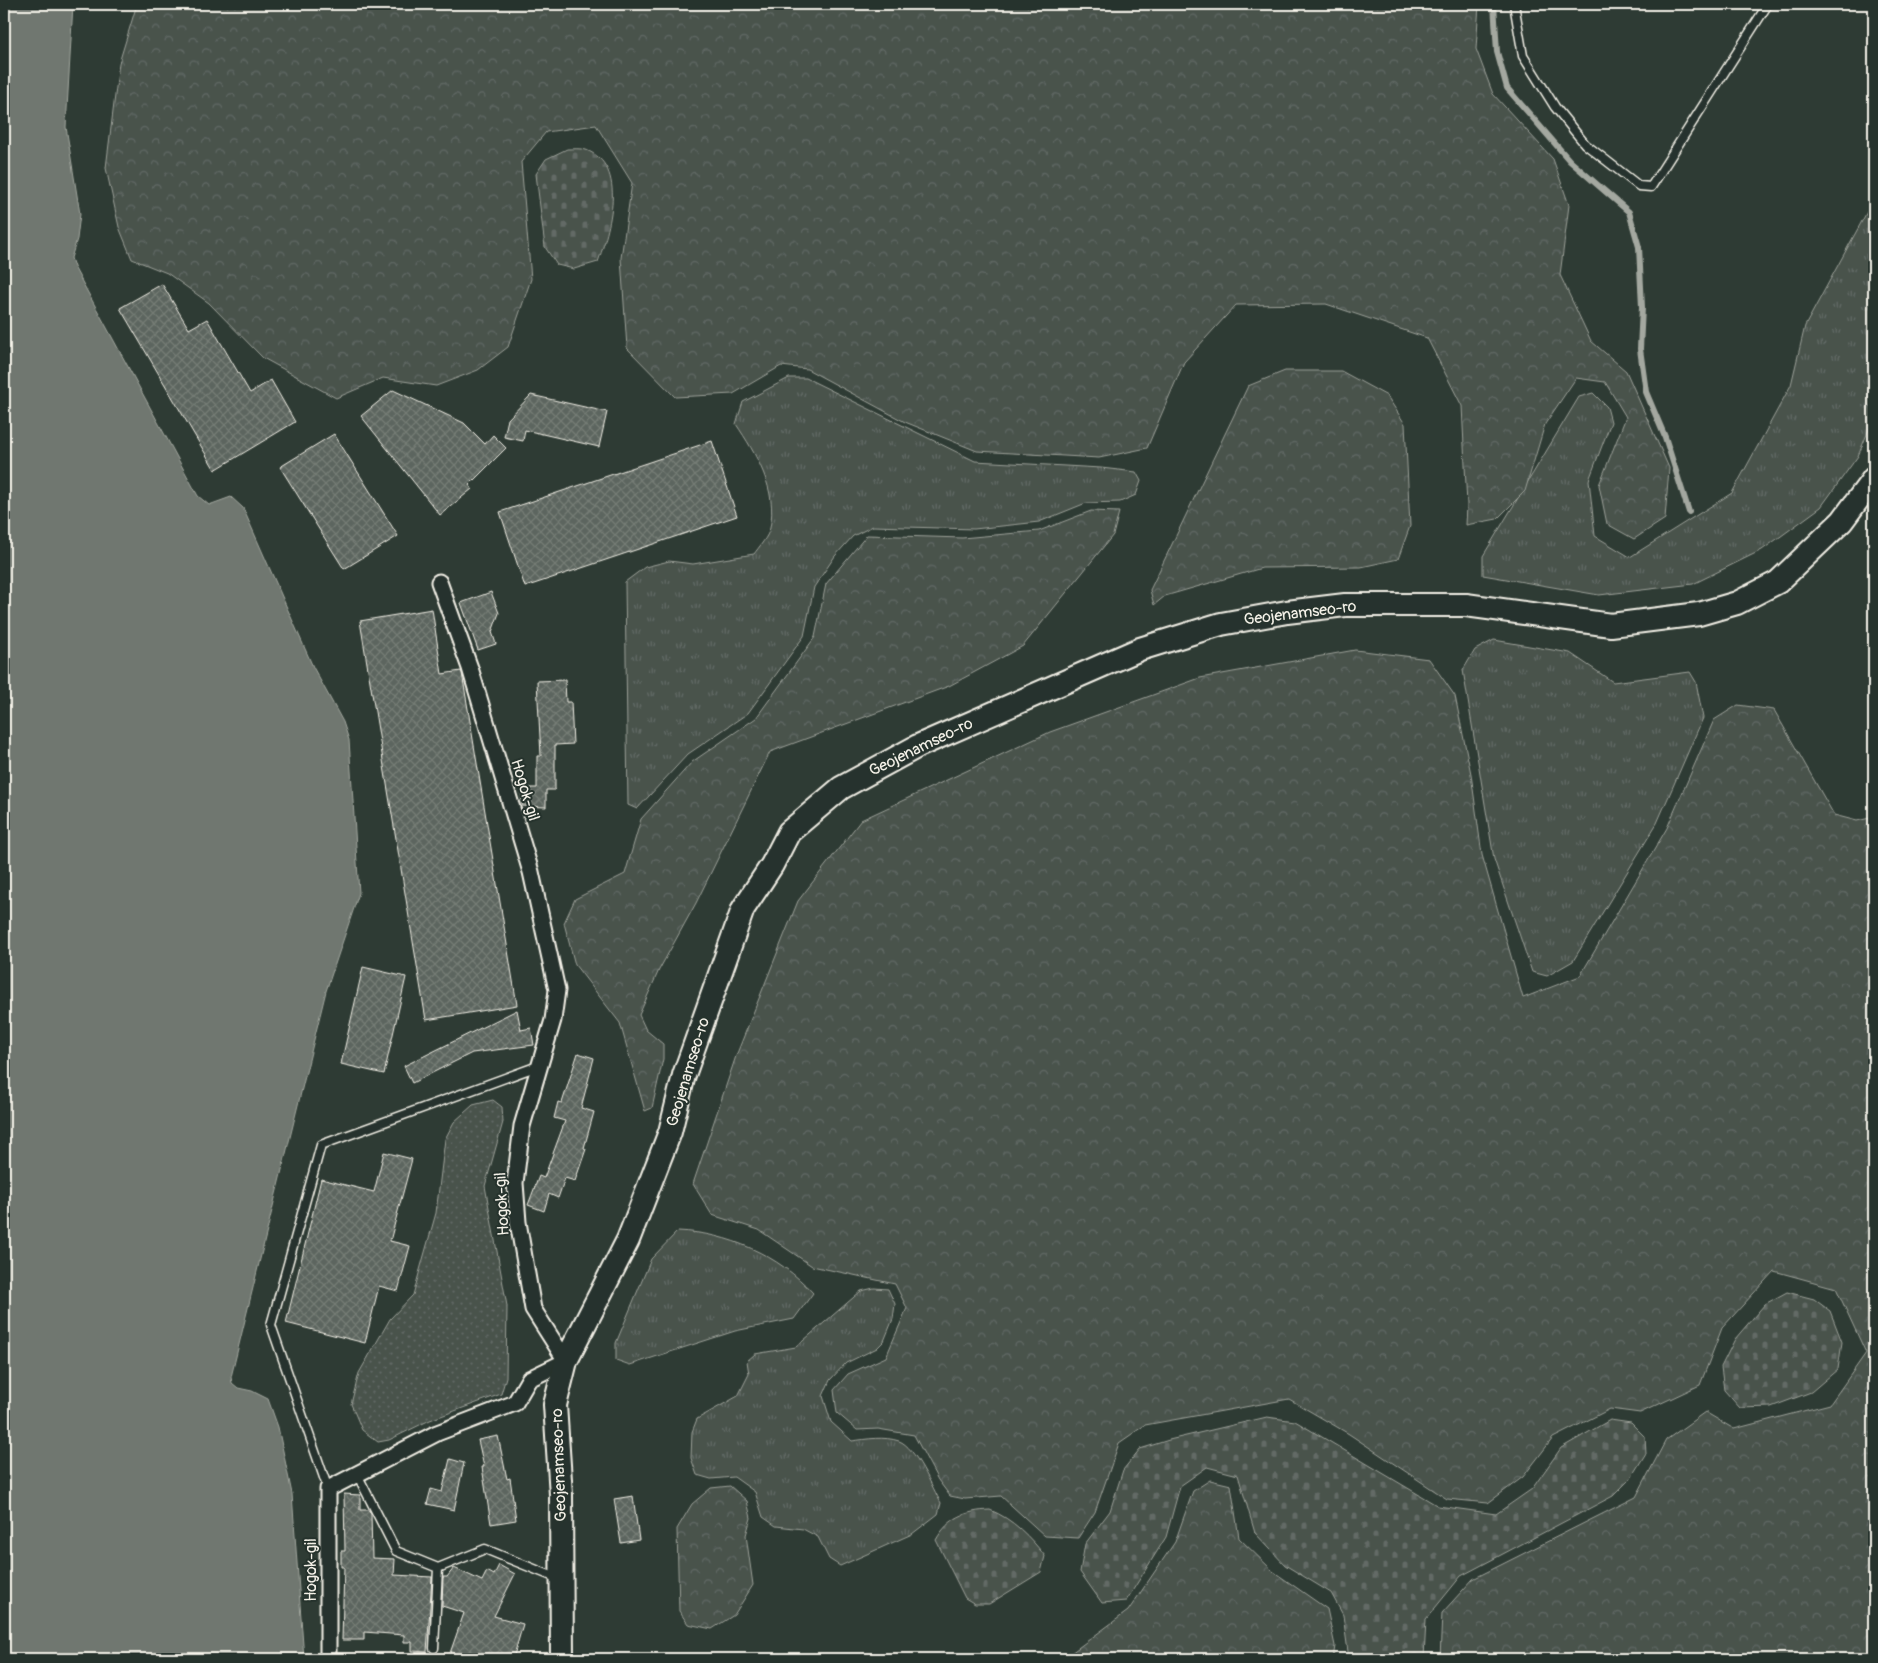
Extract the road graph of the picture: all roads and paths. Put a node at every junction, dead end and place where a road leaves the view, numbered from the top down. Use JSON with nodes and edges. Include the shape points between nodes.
{"nodes":[{"id":1,"x":1514,"y":4,"type":"edge"},
{"id":2,"x":1768,"y":4,"type":"edge"},
{"id":3,"x":1874,"y":478,"type":"edge"},
{"id":4,"x":439,"y":582,"type":"dead end"},
{"id":5,"x":538,"y":1066,"type":"junction"},
{"id":6,"x":566,"y":1361,"type":"junction"},
{"id":7,"x":357,"y":1474,"type":"junction"},
{"id":8,"x":328,"y":1489,"type":"junction"},
{"id":9,"x":438,"y":1568,"type":"junction"},
{"id":10,"x":561,"y":1580,"type":"junction"},
{"id":11,"x":434,"y":1648,"type":"dead end"},
{"id":12,"x":328,"y":1659,"type":"edge"},
{"id":13,"x":562,"y":1659,"type":"edge"}],
"edges":[{"from":1,"to":2,"type":"lane","via":[[1524,56],[1555,107],[1585,144],[1639,186],[1651,187]]},
{"from":3,"to":6,"type":"main road","name":"Geojenamseo-ro","via":[[1842,521],[1778,582],[1737,603],[1699,614],[1611,625],[1466,605],[1345,605],[1220,624],[1140,649],[990,713],[918,746],[841,788],[789,832],[743,909],[684,1075],[670,1132],[628,1240]]},
{"from":4,"to":5,"type":"street","name":"Hogok-gil","via":[[470,668],[531,872],[557,990],[553,1020]]},
{"from":5,"to":6,"type":"street","name":"Hogok-gil","via":[[522,1126],[515,1183],[518,1222],[533,1308]]},
{"from":5,"to":8,"type":"lane","via":[[321,1145],[271,1325]]},
{"from":6,"to":7,"type":"street","via":[[529,1379],[515,1403],[437,1433]]},
{"from":6,"to":10,"type":"main road","name":"Geojenamseo-ro","via":[[555,1405],[561,1495]]},
{"from":7,"to":8,"type":"street"},
{"from":7,"to":9,"type":"lane","via":[[396,1551]]},
{"from":8,"to":12,"type":"street","name":"Hogok-gil"},
{"from":9,"to":10,"type":"lane","via":[[485,1549]]},
{"from":9,"to":11,"type":"lane"},
{"from":10,"to":13,"type":"main road","name":"Geojenamseo-ro"}]}
